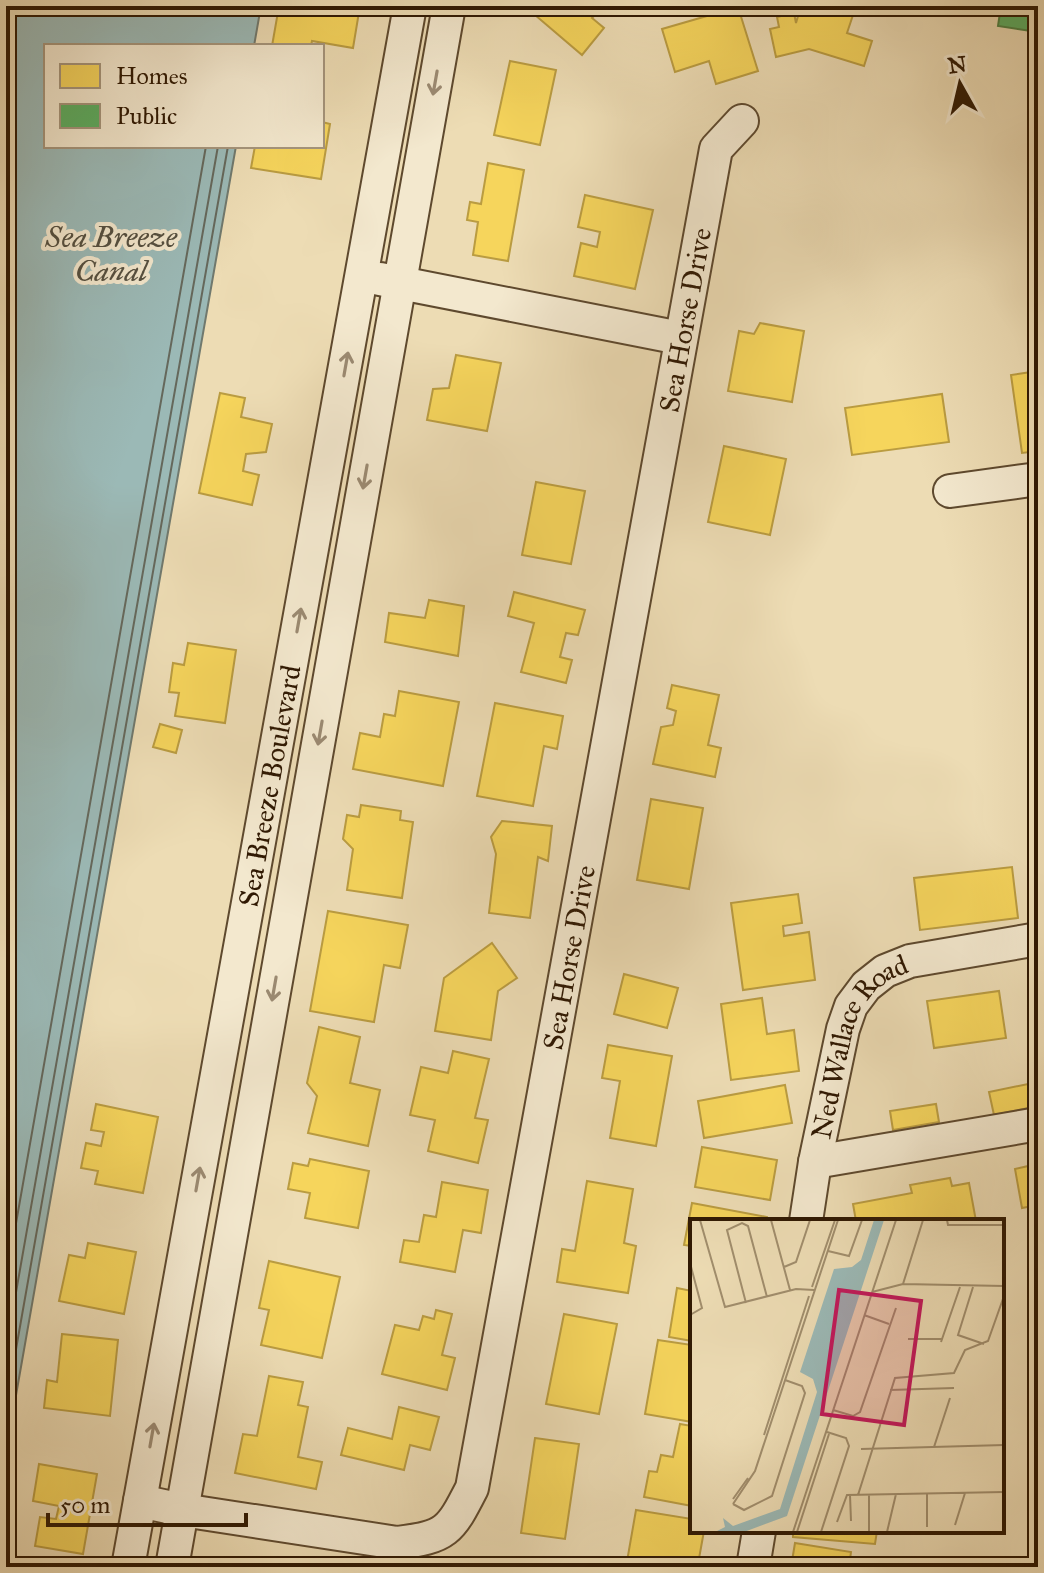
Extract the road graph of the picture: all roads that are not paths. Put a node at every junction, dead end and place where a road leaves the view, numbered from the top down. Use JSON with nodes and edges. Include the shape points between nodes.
{"nodes":[{"id":1,"x":410,"y":6,"type":"edge"},
{"id":2,"x":449,"y":6,"type":"edge"},
{"id":3,"x":742,"y":121,"type":"dead end"},
{"id":4,"x":362,"y":276,"type":"junction"},
{"id":5,"x":400,"y":283,"type":"junction"},
{"id":6,"x":680,"y":338,"type":"junction"},
{"id":7,"x":1038,"y":479,"type":"edge"},
{"id":8,"x":950,"y":491,"type":"dead end"},
{"id":9,"x":1038,"y":939,"type":"edge"},
{"id":10,"x":1038,"y":1124,"type":"edge"},
{"id":11,"x":815,"y":1162,"type":"junction"},
{"id":12,"x":806,"y":1219,"type":"edge"},
{"id":13,"x":140,"y":1501,"type":"junction"},
{"id":14,"x":182,"y":1510,"type":"junction"},
{"id":15,"x":759,"y":1533,"type":"edge"},
{"id":16,"x":128,"y":1567,"type":"edge"},
{"id":17,"x":172,"y":1567,"type":"edge"},
{"id":18,"x":753,"y":1567,"type":"edge"}],
"edges":[{"from":1,"to":4,"type":"street","name":"Sea Breeze Boulevard"},
{"from":2,"to":5,"type":"street","name":"Sea Breeze Boulevard","one_way":true},
{"from":3,"to":6,"type":"street","name":"Sea Horse Drive","via":[[716,149]]},
{"from":4,"to":5,"type":"street"},
{"from":13,"to":4,"type":"street","name":"Sea Breeze Boulevard","one_way":true},
{"from":5,"to":6,"type":"street"},
{"from":5,"to":14,"type":"street","name":"Sea Breeze Boulevard","one_way":true},
{"from":6,"to":14,"type":"street","name":"Sea Horse Drive","via":[[472,1488],[454,1522],[430,1539],[397,1543]]},
{"from":7,"to":8,"type":"street"},
{"from":9,"to":11,"type":"street","name":"Ned Wallace Road","via":[[910,961],[866,986],[843,1029]]},
{"from":10,"to":11,"type":"street"},
{"from":11,"to":12,"type":"street","name":"Ned Wallace Road"},
{"from":13,"to":14,"type":"street","name":"Sea Horse Drive"},
{"from":13,"to":16,"type":"street","name":"Sea Breeze Boulevard"},
{"from":14,"to":17,"type":"street","name":"Sea Breeze Boulevard"},
{"from":15,"to":18,"type":"street"}]}
